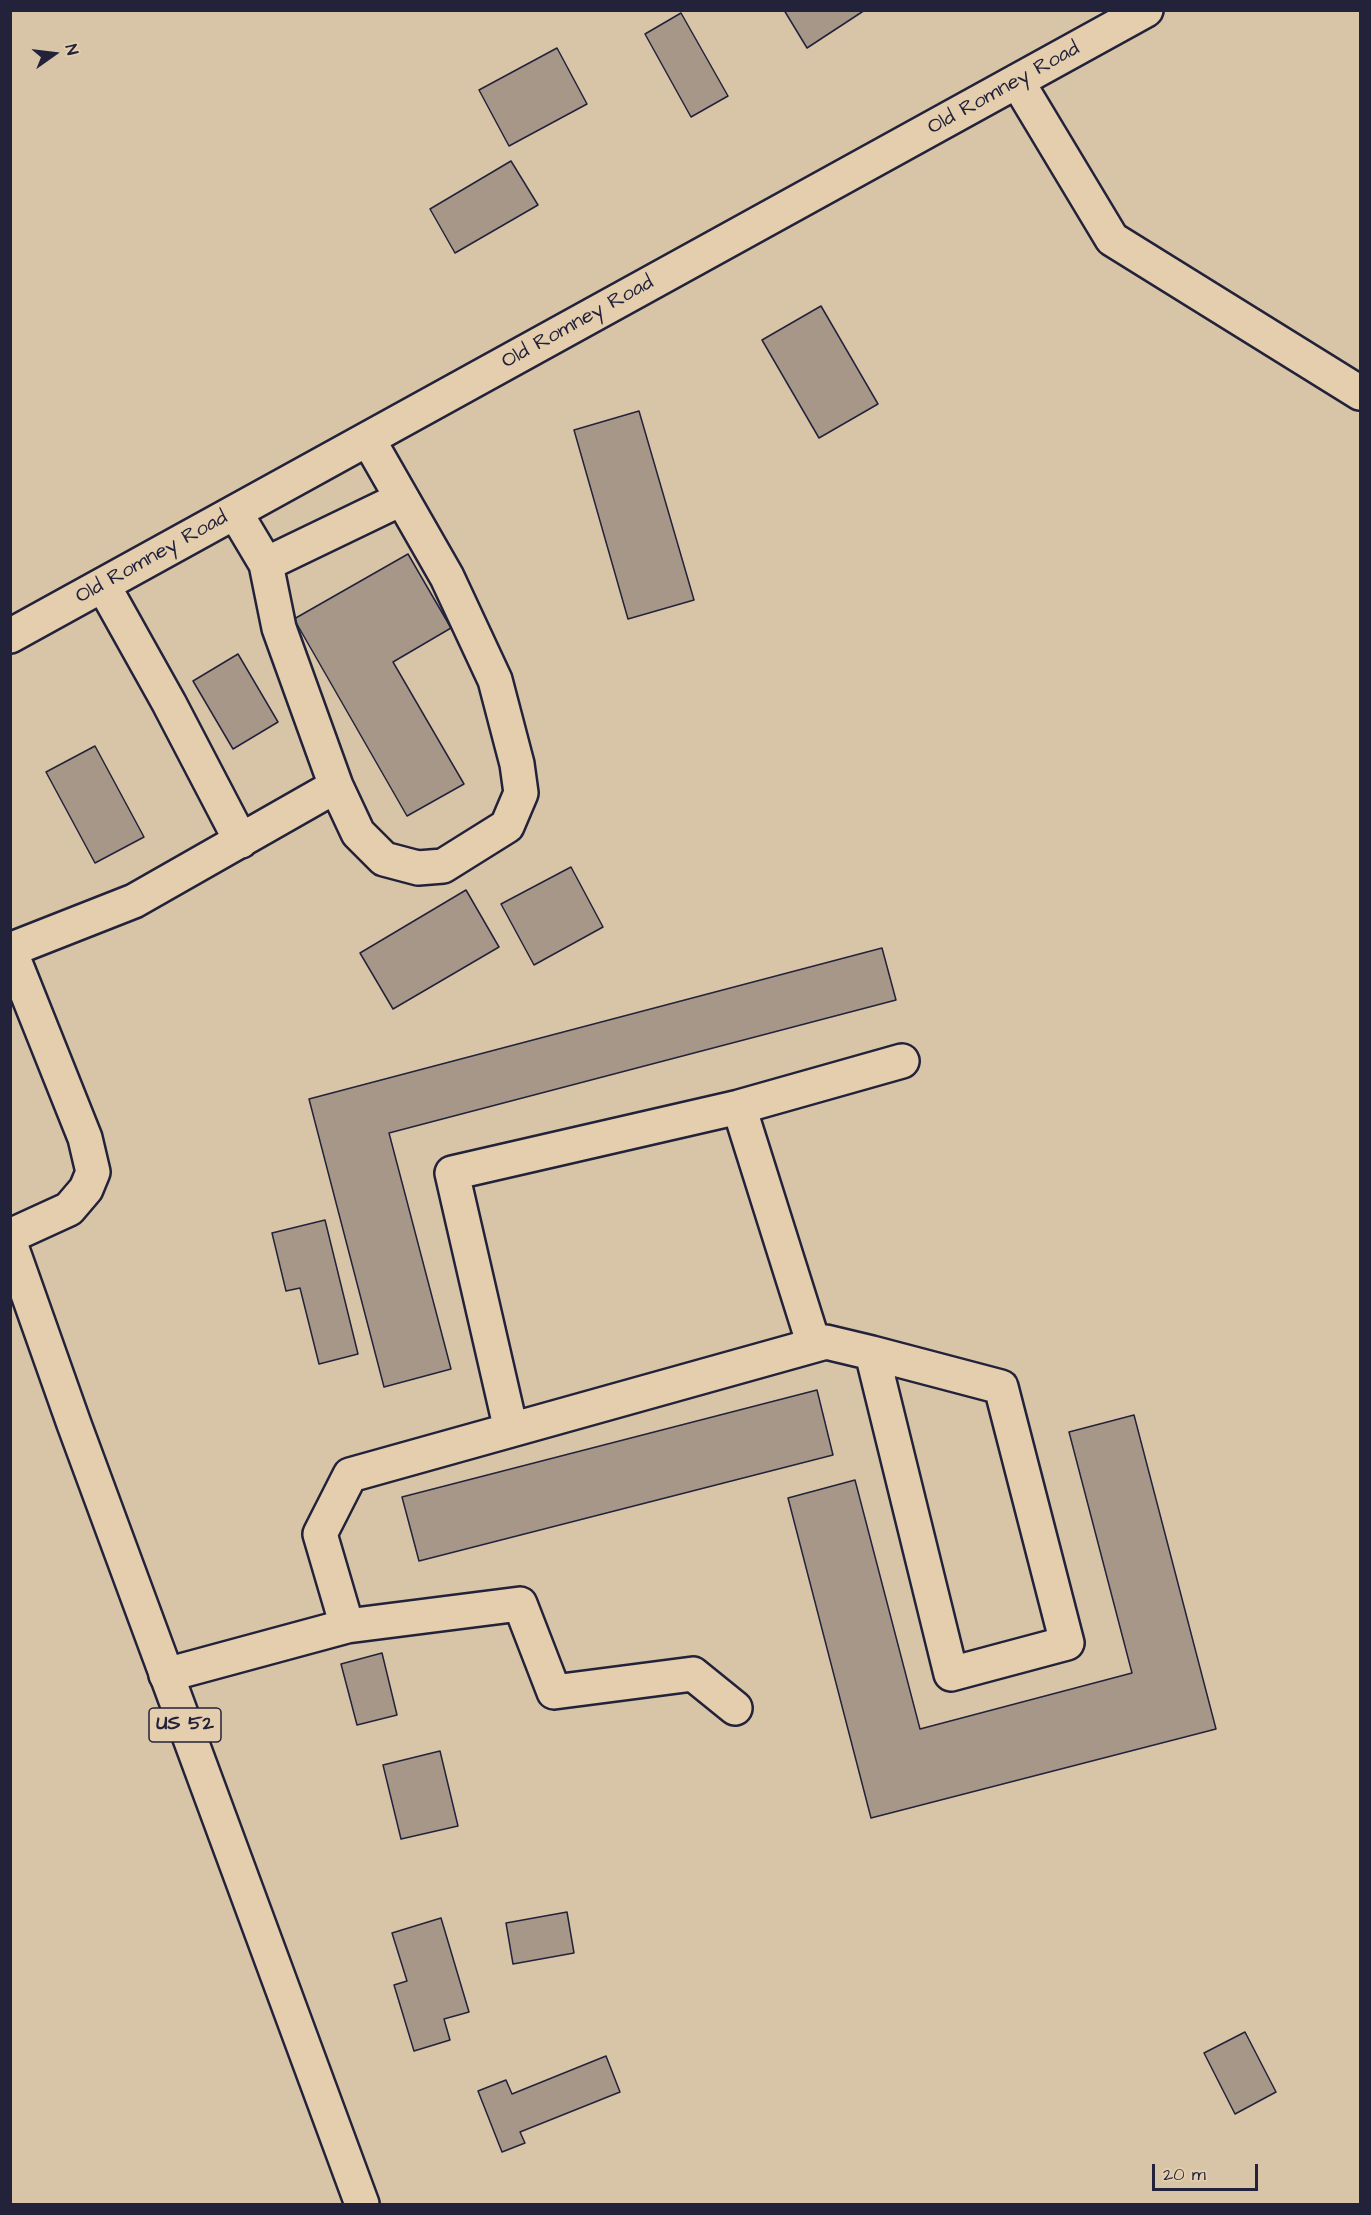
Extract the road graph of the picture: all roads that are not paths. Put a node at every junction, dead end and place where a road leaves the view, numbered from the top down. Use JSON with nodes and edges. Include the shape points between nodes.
{"nodes":[{"id":1,"x":1146,"y":10,"type":"edge"},
{"id":2,"x":1017,"y":81,"type":"junction"},
{"id":3,"x":1360,"y":393,"type":"edge"},
{"id":4,"x":368,"y":439,"type":"junction"},
{"id":5,"x":401,"y":499,"type":"junction"},
{"id":6,"x":235,"y":512,"type":"junction"},
{"id":7,"x":266,"y":564,"type":"junction"},
{"id":8,"x":103,"y":585,"type":"junction"},
{"id":9,"x":10,"y":636,"type":"edge"},
{"id":10,"x":336,"y":786,"type":"junction"},
{"id":11,"x":241,"y":841,"type":"junction"},
{"id":12,"x":11,"y":949,"type":"edge"},
{"id":13,"x":902,"y":1061,"type":"dead end"},
{"id":14,"x":739,"y":1107,"type":"junction"},
{"id":15,"x":10,"y":1236,"type":"edge"},
{"id":16,"x":10,"y":1243,"type":"edge"},
{"id":17,"x":814,"y":1345,"type":"junction"},
{"id":18,"x":872,"y":1353,"type":"junction"},
{"id":19,"x":512,"y":1430,"type":"junction"},
{"id":20,"x":347,"y":1626,"type":"junction"},
{"id":21,"x":166,"y":1675,"type":"junction"},
{"id":22,"x":735,"y":1708,"type":"dead end"},
{"id":23,"x":362,"y":2205,"type":"edge"}],
"edges":[{"from":1,"to":2,"type":"street","name":"Old Romney Road"},
{"from":2,"to":3,"type":"street","via":[[1112,239]]},
{"from":2,"to":4,"type":"street","name":"Old Romney Road"},
{"from":4,"to":5,"type":"street"},
{"from":4,"to":6,"type":"street","name":"Old Romney Road"},
{"from":5,"to":7,"type":"street"},
{"from":5,"to":10,"type":"street","via":[[447,577],[495,680],[521,793],[507,826],[442,866],[418,868],[384,859],[358,833]]},
{"from":6,"to":7,"type":"street"},
{"from":6,"to":8,"type":"street","name":"Old Romney Road"},
{"from":7,"to":10,"type":"street","via":[[279,628]]},
{"from":8,"to":9,"type":"street","name":"Old Romney Road"},
{"from":8,"to":11,"type":"street"},
{"from":10,"to":11,"type":"street"},
{"from":11,"to":12,"type":"street","via":[[135,901]]},
{"from":12,"to":15,"type":"street","via":[[85,1138],[93,1172],[86,1189],[69,1209]]},
{"from":13,"to":14,"type":"street"},
{"from":14,"to":17,"type":"street"},
{"from":14,"to":19,"type":"street","via":[[452,1173]]},
{"from":16,"to":21,"type":"street","number":"US 52"},
{"from":17,"to":18,"type":"street","via":[[826,1341]]},
{"from":17,"to":19,"type":"street"},
{"from":18,"to":18,"type":"street","via":[[1001,1387],[1067,1643],[951,1674]]},
{"from":19,"to":20,"type":"street","via":[[350,1475],[320,1534]]},
{"from":20,"to":21,"type":"street"},
{"from":20,"to":22,"type":"street","via":[[520,1604],[554,1692],[693,1674]]},
{"from":21,"to":23,"type":"street","number":"US 52"}]}
